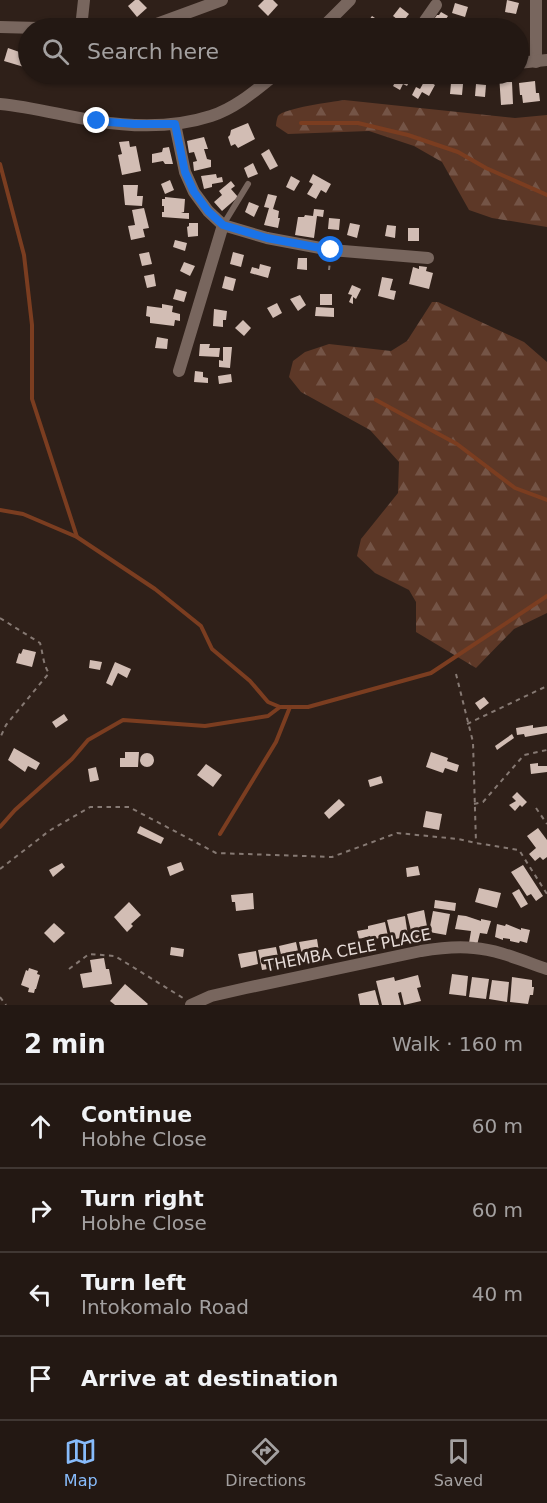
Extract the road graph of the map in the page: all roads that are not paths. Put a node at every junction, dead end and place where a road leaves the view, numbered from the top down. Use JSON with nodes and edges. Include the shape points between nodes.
{"nodes":[{"id":1,"x":84,"y":0,"type":"edge"},
{"id":2,"x":222,"y":0,"type":"edge"},
{"id":3,"x":350,"y":0,"type":"edge"},
{"id":4,"x":536,"y":0,"type":"edge"},
{"id":5,"x":436,"y":5,"type":"dead end"},
{"id":6,"x":82,"y":18,"type":"edge"},
{"id":7,"x":173,"y":18,"type":"edge"},
{"id":8,"x":332,"y":18,"type":"edge"},
{"id":9,"x":427,"y":18,"type":"edge"},
{"id":10,"x":0,"y":27,"type":"edge"},
{"id":11,"x":18,"y":27,"type":"edge"},
{"id":12,"x":541,"y":61,"type":"edge"},
{"id":13,"x":263,"y":84,"type":"edge"},
{"id":14,"x":0,"y":104,"type":"edge"},
{"id":15,"x":175,"y":124,"type":"junction"},
{"id":16,"x":249,"y":184,"type":"dead end"},
{"id":17,"x":223,"y":225,"type":"junction"},
{"id":18,"x":428,"y":258,"type":"dead end"},
{"id":19,"x":179,"y":371,"type":"dead end"},
{"id":20,"x":547,"y":969,"type":"edge"},
{"id":21,"x":192,"y":1004,"type":"edge"}],
"edges":[{"from":1,"to":6,"type":"street"},
{"from":2,"to":7,"type":"street"},
{"from":3,"to":8,"type":"street"},
{"from":4,"to":12,"type":"street"},
{"from":5,"to":9,"type":"street"},
{"from":10,"to":11,"type":"street"},
{"from":13,"to":15,"type":"street","via":[[212,116]]},
{"from":14,"to":15,"type":"street","via":[[97,121]]},
{"from":15,"to":17,"type":"street","via":[[185,172],[194,192]]},
{"from":16,"to":17,"type":"lane"},
{"from":17,"to":18,"type":"street","via":[[331,250]]},
{"from":17,"to":19,"type":"street"},
{"from":20,"to":21,"type":"street","name":"THEMBA CELE PLACE","via":[[495,952],[448,947],[246,987]]}]}
